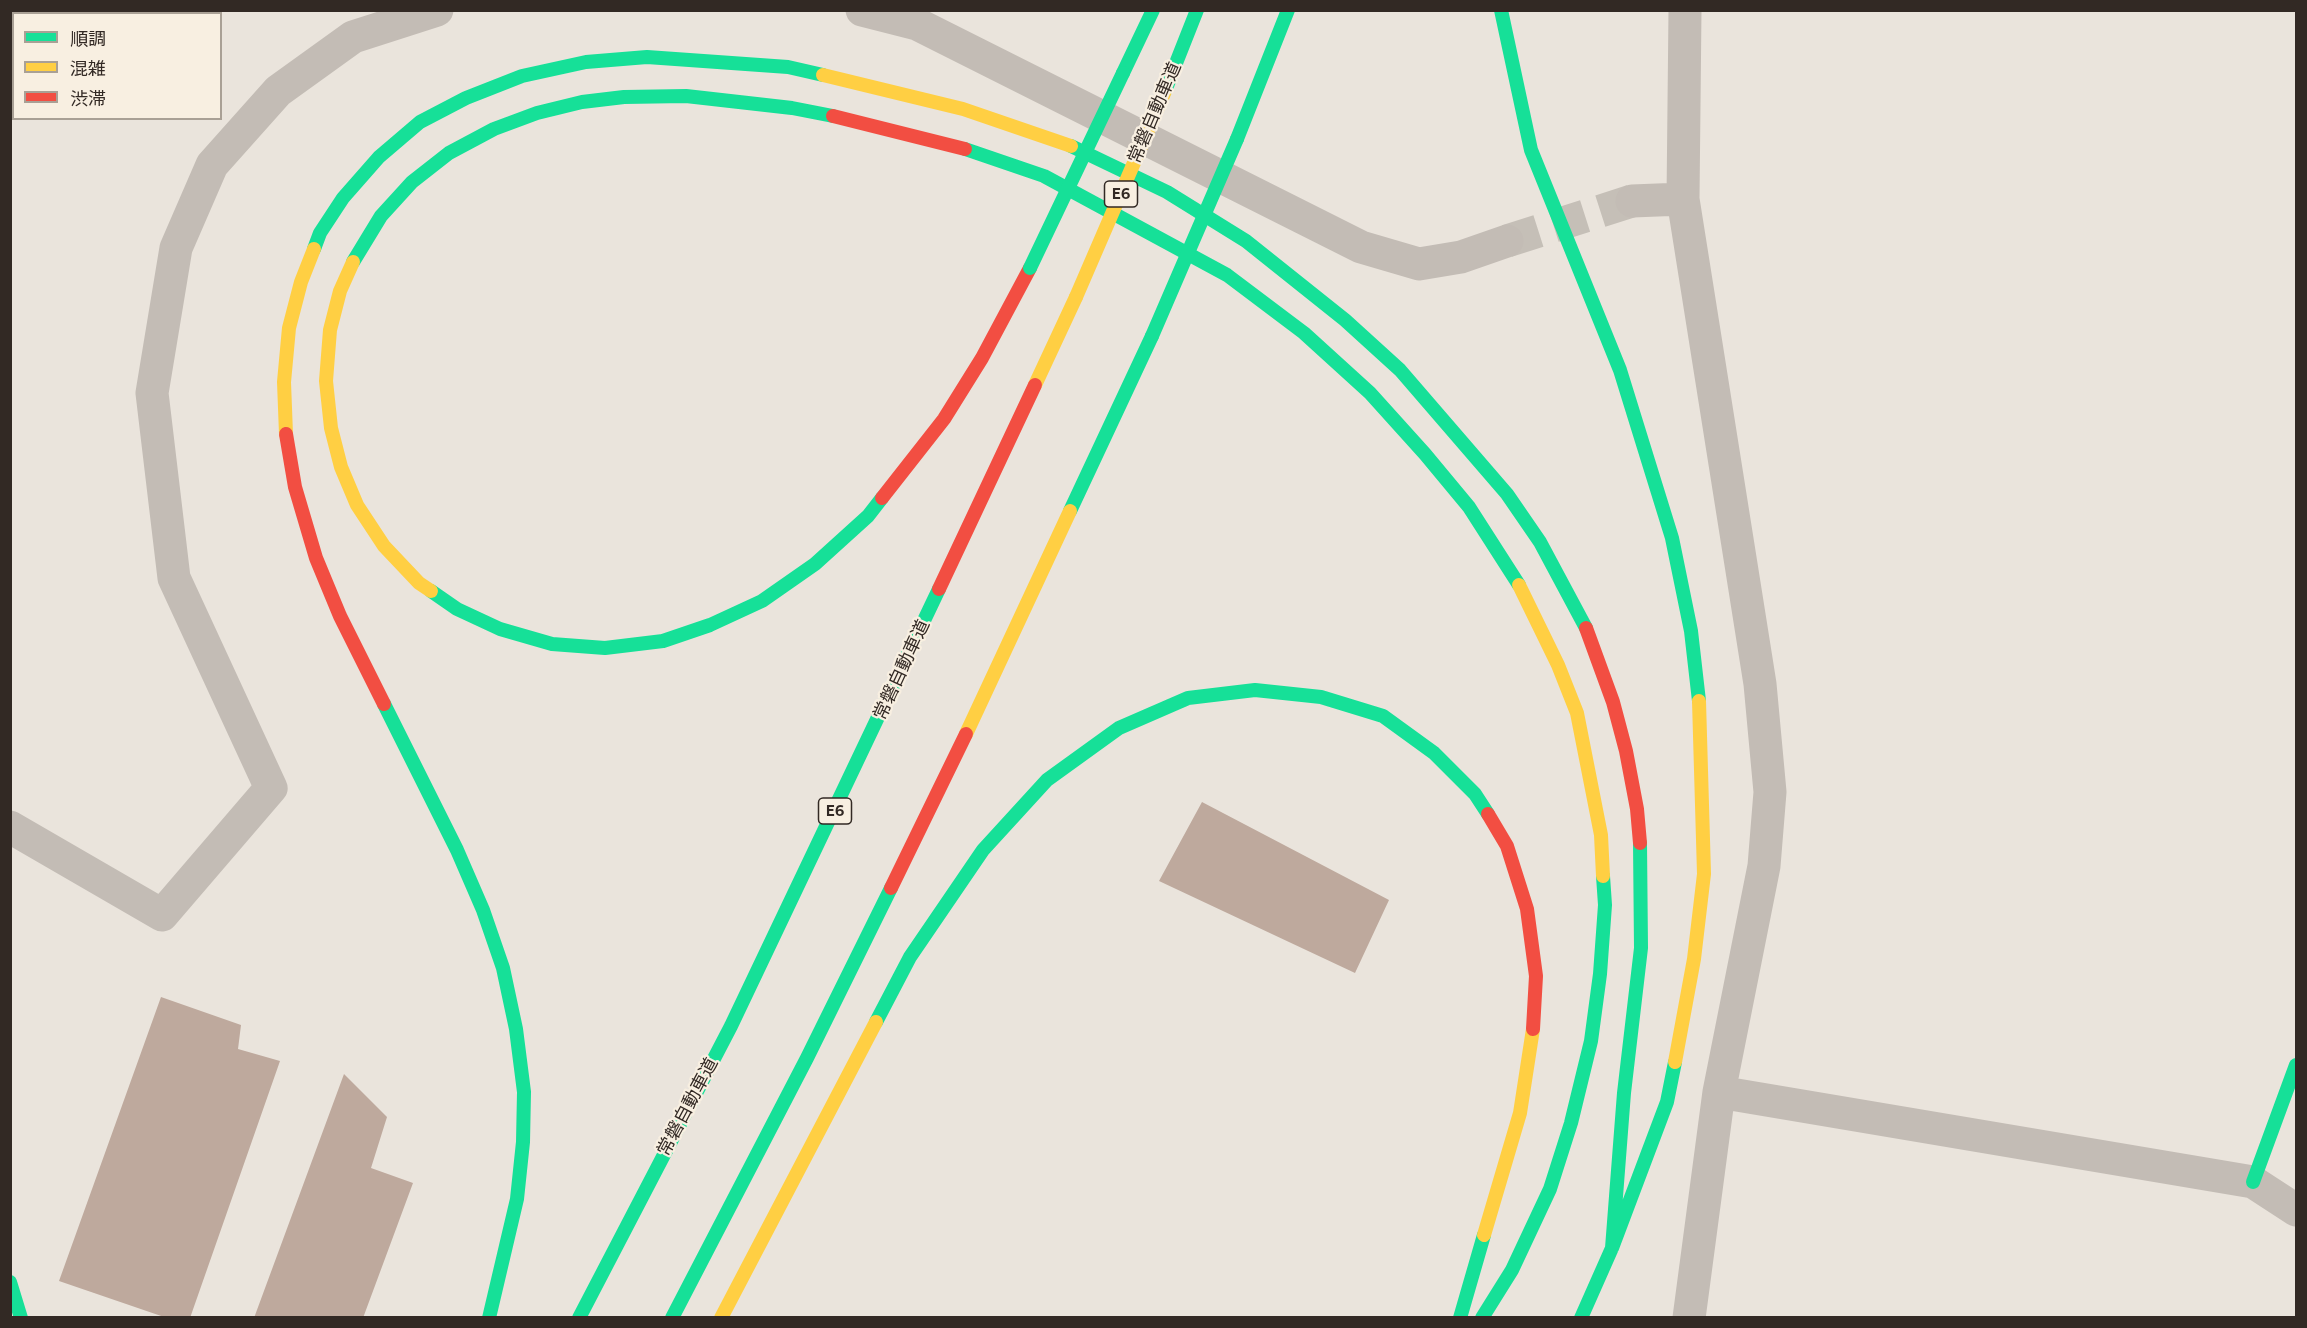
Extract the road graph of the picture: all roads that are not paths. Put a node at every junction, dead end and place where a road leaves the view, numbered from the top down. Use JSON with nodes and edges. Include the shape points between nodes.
{"nodes":[{"id":1,"x":437,"y":10,"type":"edge"},
{"id":2,"x":862,"y":10,"type":"edge"},
{"id":3,"x":1153,"y":10,"type":"edge"},
{"id":4,"x":1197,"y":10,"type":"edge"},
{"id":5,"x":1288,"y":10,"type":"edge"},
{"id":6,"x":1502,"y":10,"type":"edge"},
{"id":7,"x":1684,"y":10,"type":"edge"},
{"id":8,"x":1683,"y":199,"type":"junction"},
{"id":9,"x":1632,"y":201,"type":"tunnel mouth"},
{"id":10,"x":1507,"y":241,"type":"tunnel mouth"},
{"id":11,"x":10,"y":827,"type":"edge"},
{"id":12,"x":2296,"y":1065,"type":"edge"},
{"id":13,"x":1719,"y":1092,"type":"junction"},
{"id":14,"x":2253,"y":1182,"type":"junction"},
{"id":15,"x":2296,"y":1210,"type":"edge"},
{"id":16,"x":1612,"y":1248,"type":"junction"},
{"id":17,"x":10,"y":1282,"type":"edge"},
{"id":18,"x":21,"y":1317,"type":"edge"},
{"id":19,"x":489,"y":1317,"type":"edge"},
{"id":20,"x":579,"y":1317,"type":"edge"},
{"id":21,"x":672,"y":1317,"type":"edge"},
{"id":22,"x":721,"y":1317,"type":"edge"},
{"id":23,"x":1460,"y":1317,"type":"edge"},
{"id":24,"x":1482,"y":1317,"type":"edge"},
{"id":25,"x":1581,"y":1317,"type":"edge"},
{"id":26,"x":1689,"y":1317,"type":"edge"}],
"edges":[{"from":1,"to":11,"type":"street","via":[[353,37],[278,91],[212,165],[176,248],[152,393],[174,578],[271,788],[162,915]]},
{"from":2,"to":10,"type":"street","via":[[917,24],[1361,247],[1419,264],[1461,257]]},
{"from":3,"to":24,"type":"main road","bridge":true,"via":[[1123,73],[1030,268],[944,419],[868,516],[815,564],[762,602],[663,641],[605,648],[552,644],[500,629],[457,609],[419,583],[384,546],[357,505],[341,467],[331,428],[326,381],[330,330],[357,253],[381,216],[412,182],[449,153],[494,129],[537,113],[624,97],[686,96],[792,108],[872,124],[994,158],[1044,176],[1227,275],[1304,333],[1370,393],[1425,454],[1469,507],[1504,560],[1558,664],[1576,713],[1592,784],[1601,835],[1605,905],[1591,1041],[1550,1189],[1512,1270]]},
{"from":4,"to":20,"type":"main road","name":"常磐自動車道","number":"E6","bridge":true,"via":[[1076,297],[852,776],[731,1026]]},
{"from":5,"to":21,"type":"main road","bridge":true,"via":[[1152,336],[927,816]]},
{"from":6,"to":16,"type":"main road","via":[[1531,150],[1620,370],[1672,538],[1691,631],[1702,723],[1704,874],[1694,960],[1667,1102]]},
{"from":7,"to":8,"type":"street"},
{"from":8,"to":9,"type":"street"},
{"from":8,"to":13,"type":"street","via":[[1760,684],[1770,792],[1764,866]]},
{"from":12,"to":14,"type":"main road"},
{"from":13,"to":14,"type":"street"},
{"from":13,"to":26,"type":"street"},
{"from":14,"to":15,"type":"street"},
{"from":16,"to":19,"type":"main road","via":[[1641,948],[1637,809],[1613,702],[1582,617],[1540,542],[1469,447],[1400,370],[1246,241],[1167,192],[1060,141],[963,108],[788,68],[647,57],[586,62],[522,76],[420,122],[379,157],[343,198],[320,233],[289,328],[285,429],[295,487],[316,558],[340,616],[462,860],[503,968],[512,1008],[524,1092],[523,1142],[517,1199]]},
{"from":16,"to":25,"type":"main road"},
{"from":17,"to":18,"type":"main road"},
{"from":22,"to":23,"type":"main road","via":[[910,957],[983,850],[1047,780],[1119,728],[1188,698],[1255,690],[1321,697],[1383,716],[1434,753],[1475,794],[1507,846],[1527,909],[1536,976],[1533,1038],[1520,1113]]}]}
